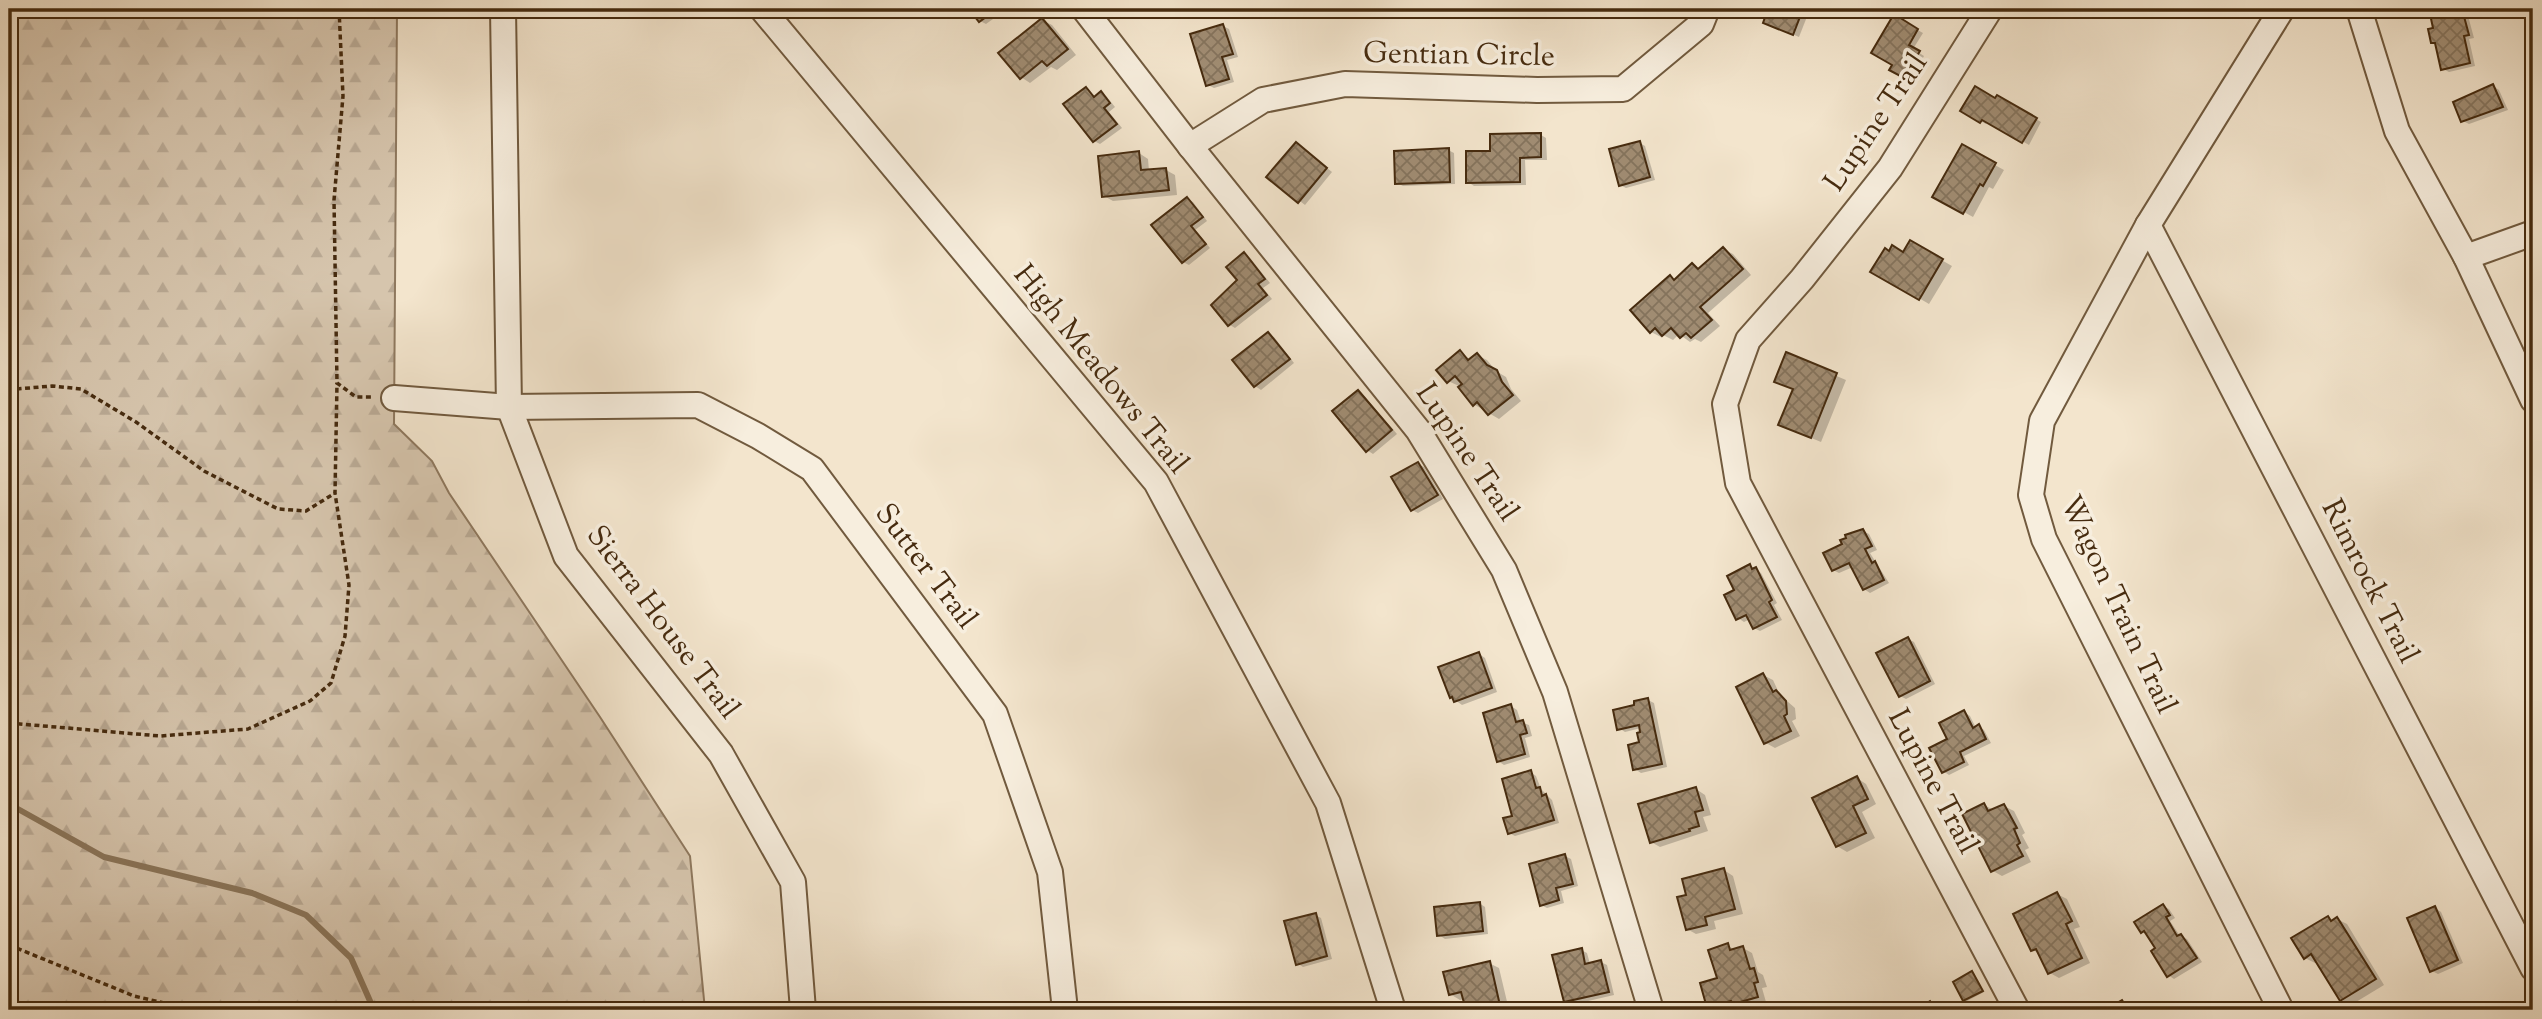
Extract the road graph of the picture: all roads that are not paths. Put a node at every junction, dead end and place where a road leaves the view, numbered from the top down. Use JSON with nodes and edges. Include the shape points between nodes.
{"nodes":[{"id":1,"x":503,"y":9,"type":"edge"},
{"id":2,"x":762,"y":9,"type":"edge"},
{"id":3,"x":1084,"y":9,"type":"edge"},
{"id":4,"x":1707,"y":9,"type":"edge"},
{"id":5,"x":1990,"y":9,"type":"edge"},
{"id":6,"x":2282,"y":9,"type":"edge"},
{"id":7,"x":2359,"y":9,"type":"edge"},
{"id":8,"x":1191,"y":146,"type":"junction"},
{"id":9,"x":2148,"y":225,"type":"junction"},
{"id":10,"x":2533,"y":233,"type":"edge"},
{"id":11,"x":2466,"y":257,"type":"junction"},
{"id":12,"x":394,"y":397,"type":"road end"},
{"id":13,"x":2533,"y":400,"type":"edge"},
{"id":14,"x":509,"y":407,"type":"junction"},
{"id":15,"x":2533,"y":968,"type":"edge"},
{"id":16,"x":803,"y":1010,"type":"edge"},
{"id":17,"x":1065,"y":1010,"type":"edge"},
{"id":18,"x":1393,"y":1010,"type":"edge"},
{"id":19,"x":1651,"y":1010,"type":"edge"},
{"id":20,"x":2017,"y":1010,"type":"edge"},
{"id":21,"x":2281,"y":1010,"type":"edge"}],
"edges":[{"from":1,"to":14,"type":"street","name":"Sierra House Trail"},
{"from":2,"to":18,"type":"street","name":"High Meadows Trail","via":[[1156,482],[1328,803]]},
{"from":3,"to":8,"type":"street","name":"Lupine Trail"},
{"from":4,"to":8,"type":"street","name":"Gentian Circle","via":[[1701,24],[1623,89],[1345,85],[1263,100]]},
{"from":5,"to":20,"type":"street","name":"Lupine Trail","via":[[1890,168],[1748,340],[1726,404],[1738,483]]},
{"from":6,"to":9,"type":"street","name":"Wagon Train Trail"},
{"from":7,"to":11,"type":"street","via":[[2397,131]]},
{"from":8,"to":19,"type":"street","name":"Lupine Trail","via":[[1418,430],[1504,570],[1555,692]]},
{"from":9,"to":15,"type":"street","name":"Rimrock Trail"},
{"from":9,"to":21,"type":"street","name":"Wagon Train Trail","via":[[2042,421],[2031,495],[2044,539]]},
{"from":10,"to":11,"type":"street"},
{"from":11,"to":13,"type":"street"},
{"from":12,"to":14,"type":"street","name":"Sutter Trail"},
{"from":14,"to":16,"type":"street","name":"Sierra House Trail","via":[[566,556],[721,754],[793,882]]},
{"from":14,"to":17,"type":"street","name":"Sutter Trail","via":[[698,405],[812,469],[995,714],[1049,872]]}]}
